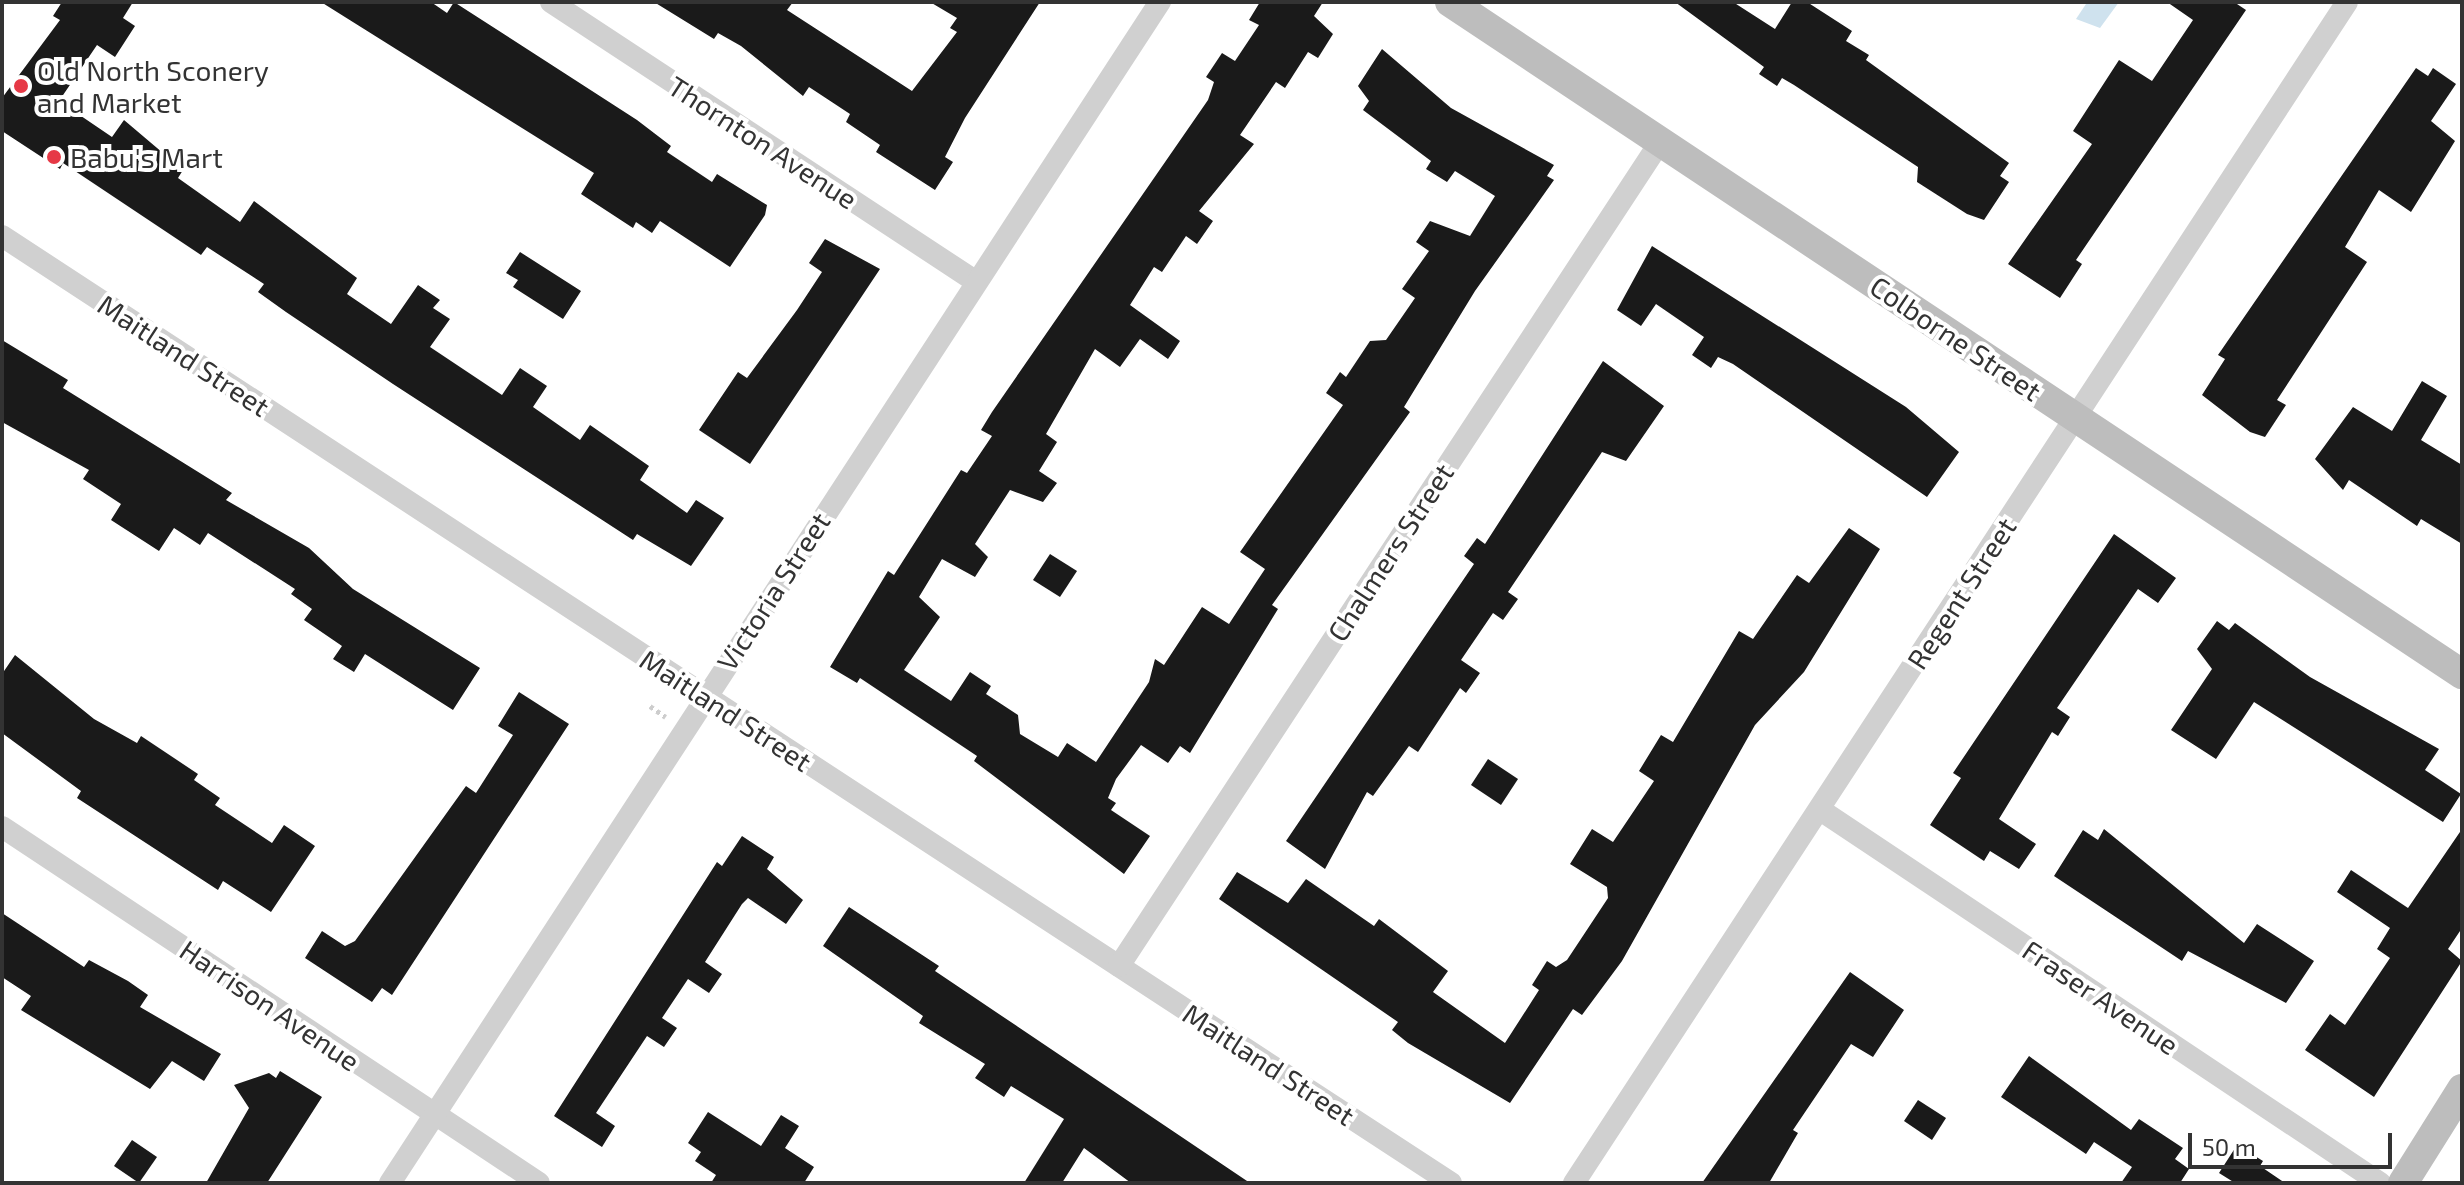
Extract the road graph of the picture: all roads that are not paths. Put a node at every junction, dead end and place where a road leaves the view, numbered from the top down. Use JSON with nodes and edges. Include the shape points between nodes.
{"nodes":[{"id":1,"x":551,"y":2,"type":"edge"},
{"id":2,"x":1160,"y":2,"type":"edge"},
{"id":3,"x":1450,"y":2,"type":"edge"},
{"id":4,"x":2347,"y":2,"type":"edge"},
{"id":5,"x":1662,"y":139,"type":"junction"},
{"id":6,"x":2,"y":236,"type":"edge"},
{"id":7,"x":975,"y":281,"type":"junction"},
{"id":8,"x":2073,"y":418,"type":"junction"},
{"id":9,"x":2462,"y":674,"type":"edge"},
{"id":10,"x":705,"y":696,"type":"junction"},
{"id":11,"x":1822,"y":811,"type":"junction"},
{"id":12,"x":2,"y":827,"type":"edge"},
{"id":13,"x":1119,"y":966,"type":"junction"},
{"id":14,"x":2462,"y":1089,"type":"edge"},
{"id":15,"x":434,"y":1114,"type":"junction"},
{"id":16,"x":390,"y":1183,"type":"edge"},
{"id":17,"x":539,"y":1183,"type":"edge"},
{"id":18,"x":1451,"y":1183,"type":"edge"},
{"id":19,"x":1574,"y":1183,"type":"edge"},
{"id":20,"x":2380,"y":1183,"type":"edge"},
{"id":21,"x":2403,"y":1183,"type":"edge"}],
"edges":[{"from":1,"to":7,"type":"street","name":"Thornton Avenue"},
{"from":2,"to":7,"type":"street","name":"Victoria Street"},
{"from":3,"to":5,"type":"street","name":"Colborne Street"},
{"from":4,"to":8,"type":"street","name":"Regent Street"},
{"from":5,"to":8,"type":"street","name":"Colborne Street"},
{"from":5,"to":13,"type":"street","name":"Chalmers Street"},
{"from":6,"to":10,"type":"street","name":"Maitland Street"},
{"from":7,"to":10,"type":"street","name":"Victoria Street"},
{"from":8,"to":9,"type":"street","name":"Colborne Street"},
{"from":8,"to":11,"type":"street","name":"Regent Street"},
{"from":10,"to":13,"type":"street","name":"Maitland Street"},
{"from":10,"to":15,"type":"street","name":"Victoria Street"},
{"from":11,"to":19,"type":"street","name":"Regent Street"},
{"from":11,"to":20,"type":"street","name":"Fraser Avenue"},
{"from":12,"to":15,"type":"street","name":"Harrison Avenue"},
{"from":13,"to":18,"type":"street","name":"Maitland Street"},
{"from":14,"to":21,"type":"street"},
{"from":15,"to":16,"type":"street","name":"Victoria Street"},
{"from":15,"to":17,"type":"street","name":"Harrison Avenue"}]}
